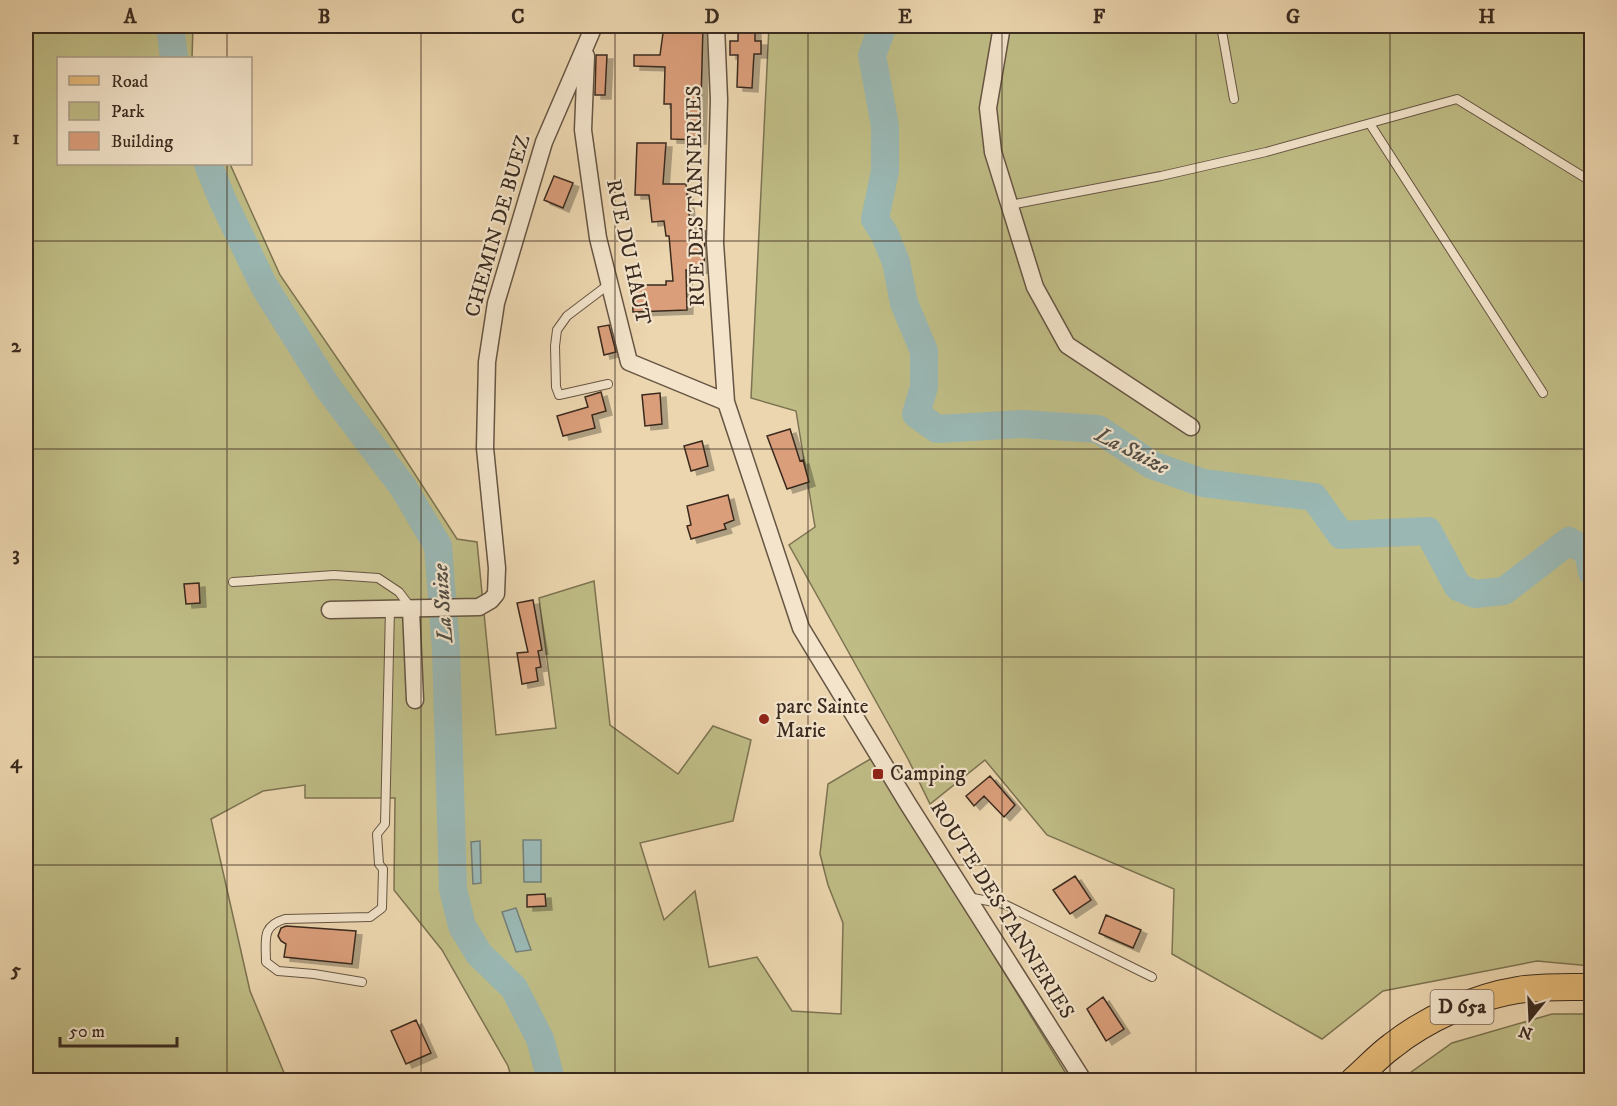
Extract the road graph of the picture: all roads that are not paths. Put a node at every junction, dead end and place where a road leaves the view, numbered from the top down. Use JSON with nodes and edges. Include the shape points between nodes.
{"nodes":[{"id":1,"x":594,"y":26,"type":"edge"},
{"id":2,"x":716,"y":26,"type":"edge"},
{"id":3,"x":1002,"y":26,"type":"edge"},
{"id":4,"x":1221,"y":26,"type":"edge"},
{"id":5,"x":587,"y":46,"type":"junction"},
{"id":6,"x":1234,"y":99,"type":"dead end"},
{"id":7,"x":1370,"y":124,"type":"junction"},
{"id":8,"x":1592,"y":182,"type":"edge"},
{"id":9,"x":1010,"y":205,"type":"junction"},
{"id":10,"x":608,"y":285,"type":"junction"},
{"id":11,"x":608,"y":384,"type":"dead end"},
{"id":12,"x":1543,"y":393,"type":"dead end"},
{"id":13,"x":726,"y":402,"type":"junction"},
{"id":14,"x":1191,"y":427,"type":"dead end"},
{"id":15,"x":233,"y":582,"type":"dead end"},
{"id":16,"x":390,"y":609,"type":"junction"},
{"id":17,"x":411,"y":609,"type":"junction"},
{"id":18,"x":330,"y":610,"type":"dead end"},
{"id":19,"x":415,"y":700,"type":"dead end"},
{"id":20,"x":967,"y":897,"type":"junction"},
{"id":21,"x":1152,"y":977,"type":"dead end"},
{"id":22,"x":362,"y":982,"type":"dead end"},
{"id":23,"x":1592,"y":987,"type":"edge"},
{"id":24,"x":1083,"y":1080,"type":"edge"},
{"id":25,"x":1354,"y":1080,"type":"edge"}],
"edges":[{"from":1,"to":5,"type":"street","name":"CHEMIN DE BUEZ"},
{"from":2,"to":13,"type":"street","name":"RUE DES TANNERIES","via":[[719,100],[715,243]]},
{"from":3,"to":9,"type":"street","via":[[988,108],[993,152]]},
{"from":4,"to":6,"type":"lane"},
{"from":5,"to":10,"type":"street","name":"RUE DU HAUT","via":[[583,130]]},
{"from":5,"to":17,"type":"street","name":"CHEMIN DE BUEZ","via":[[544,142],[496,303],[487,362],[485,448],[496,594],[486,604],[461,609]]},
{"from":7,"to":8,"type":"lane","via":[[1457,99]]},
{"from":7,"to":9,"type":"lane","via":[[1161,176]]},
{"from":7,"to":12,"type":"lane"},
{"from":9,"to":14,"type":"street","via":[[1035,287],[1067,345]]},
{"from":10,"to":11,"type":"lane","via":[[567,316],[557,330],[555,346],[556,387],[560,395]]},
{"from":10,"to":13,"type":"street","name":"RUE DU HAUT","via":[[629,362]]},
{"from":13,"to":20,"type":"street","name":"ROUTE DES TANNERIES","via":[[801,628]]},
{"from":15,"to":17,"type":"lane","via":[[334,575],[378,578],[399,592]]},
{"from":16,"to":17,"type":"street","name":"CHEMIN DE BUEZ"},
{"from":16,"to":18,"type":"street","name":"CHEMIN DE BUEZ"},
{"from":16,"to":22,"type":"lane","via":[[385,824],[377,834],[379,864],[383,869],[382,908],[369,917],[285,919],[273,922],[266,932],[266,962],[278,971]]},
{"from":17,"to":19,"type":"street"},
{"from":20,"to":21,"type":"lane","via":[[1004,904]]},
{"from":20,"to":24,"type":"street","name":"ROUTE DES TANNERIES"},
{"from":23,"to":25,"type":"main road","number":"D 65a","via":[[1547,987],[1488,997],[1414,1030]]}]}
